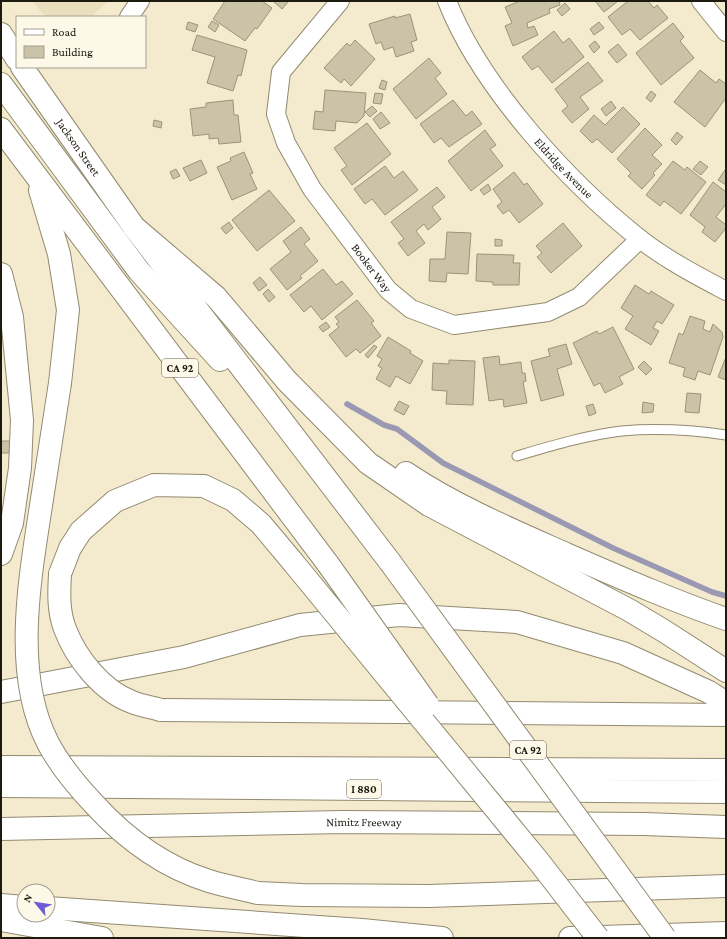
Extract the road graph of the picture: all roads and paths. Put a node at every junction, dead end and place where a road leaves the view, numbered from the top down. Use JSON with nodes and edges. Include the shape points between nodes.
{"nodes":[{"id":1,"x":140,"y":1,"type":"edge"},
{"id":2,"x":340,"y":1,"type":"edge"},
{"id":3,"x":447,"y":1,"type":"edge"},
{"id":4,"x":701,"y":1,"type":"edge"},
{"id":5,"x":129,"y":16,"type":"edge"},
{"id":6,"x":726,"y":32,"type":"edge"},
{"id":7,"x":1,"y":34,"type":"edge"},
{"id":8,"x":16,"y":57,"type":"edge"},
{"id":9,"x":23,"y":68,"type":"edge"},
{"id":10,"x":1,"y":84,"type":"edge"},
{"id":11,"x":1,"y":129,"type":"edge"},
{"id":12,"x":33,"y":170,"type":"junction"},
{"id":13,"x":134,"y":227,"type":"junction"},
{"id":14,"x":640,"y":239,"type":"junction"},
{"id":15,"x":1,"y":274,"type":"edge"},
{"id":16,"x":726,"y":291,"type":"edge"},
{"id":17,"x":326,"y":422,"type":"junction"},
{"id":18,"x":726,"y":435,"type":"edge"},
{"id":19,"x":517,"y":456,"type":"dead end"},
{"id":20,"x":321,"y":472,"type":"junction"},
{"id":21,"x":1,"y":554,"type":"edge"},
{"id":22,"x":726,"y":619,"type":"edge"},
{"id":23,"x":726,"y":671,"type":"edge"},
{"id":24,"x":1,"y":692,"type":"edge"},
{"id":25,"x":726,"y":703,"type":"edge"},
{"id":26,"x":726,"y":715,"type":"edge"},
{"id":27,"x":1,"y":766,"type":"edge"},
{"id":28,"x":726,"y":770,"type":"edge"},
{"id":29,"x":1,"y":786,"type":"edge"},
{"id":30,"x":726,"y":792,"type":"edge"},
{"id":31,"x":726,"y":827,"type":"edge"},
{"id":32,"x":1,"y":828,"type":"edge"},
{"id":33,"x":540,"y":863,"type":"junction"},
{"id":34,"x":726,"y":886,"type":"edge"},
{"id":35,"x":1,"y":905,"type":"edge"},
{"id":36,"x":16,"y":906,"type":"edge"},
{"id":37,"x":56,"y":909,"type":"edge"},
{"id":38,"x":1,"y":920,"type":"edge"},
{"id":39,"x":726,"y":933,"type":"edge"},
{"id":40,"x":79,"y":936,"type":"edge"},
{"id":41,"x":102,"y":938,"type":"edge"},
{"id":42,"x":442,"y":938,"type":"edge"},
{"id":43,"x":570,"y":938,"type":"edge"},
{"id":44,"x":598,"y":938,"type":"edge"},
{"id":45,"x":665,"y":938,"type":"edge"}],
"edges":[{"from":1,"to":5,"type":"street"},
{"from":2,"to":14,"type":"street","name":"Booker Way","via":[[281,72],[276,114],[286,143],[312,190],[388,290],[411,309],[454,325],[548,312],[579,297]]},
{"from":3,"to":14,"type":"street","name":"Eldridge Avenue","via":[[458,28],[503,99],[570,177]]},
{"from":4,"to":6,"type":"street"},
{"from":7,"to":8,"type":"highway"},
{"from":9,"to":13,"type":"highway","name":"Jackson Street","number":"CA 92"},
{"from":10,"to":20,"type":"highway","via":[[139,271]]},
{"from":11,"to":12,"type":"highway","number":"CA 92"},
{"from":12,"to":33,"type":"highway","number":"CA 92","bridge":true,"via":[[328,564]]},
{"from":12,"to":34,"type":"highway","bridge":true,"via":[[59,254],[68,310],[60,383],[30,578],[26,624],[30,677],[37,712],[48,743],[74,783],[124,835],[181,870],[209,881],[258,893],[429,896]]},
{"from":13,"to":17,"type":"highway","via":[[216,297],[287,381]]},
{"from":13,"to":20,"type":"highway","number":"CA 92"},
{"from":14,"to":16,"type":"street","name":"Eldridge Avenue","via":[[684,269]]},
{"from":15,"to":21,"type":"highway","via":[[12,316],[22,420],[20,468],[12,522]]},
{"from":17,"to":22,"type":"highway","via":[[450,500],[680,603]]},
{"from":17,"to":23,"type":"highway","via":[[368,463],[429,505],[622,606]]},
{"from":18,"to":19,"type":"lane","via":[[678,430],[621,431]]},
{"from":20,"to":45,"type":"highway","number":"CA 92","bridge":true,"via":[[390,562]]},
{"from":24,"to":25,"type":"highway","via":[[184,657],[300,625],[399,615],[517,622],[623,653],[709,692]]},
{"from":26,"to":33,"type":"highway","bridge":true,"via":[[161,710],[131,702],[104,685],[81,658],[65,628],[59,603],[60,574],[70,548],[81,531],[115,501],[154,485],[204,486],[234,500],[261,524],[292,561]]},
{"from":27,"to":28,"type":"highway","number":"I 880"},
{"from":29,"to":30,"type":"highway","number":"I 880"},
{"from":31,"to":32,"type":"highway","name":"Nimitz Freeway","via":[[343,822]]},
{"from":33,"to":44,"type":"highway","number":"CA 92","bridge":true},
{"from":35,"to":36,"type":"highway"},
{"from":37,"to":42,"type":"highway"},
{"from":38,"to":40,"type":"highway"},
{"from":39,"to":43,"type":"highway"},
{"from":40,"to":41,"type":"highway"}]}
